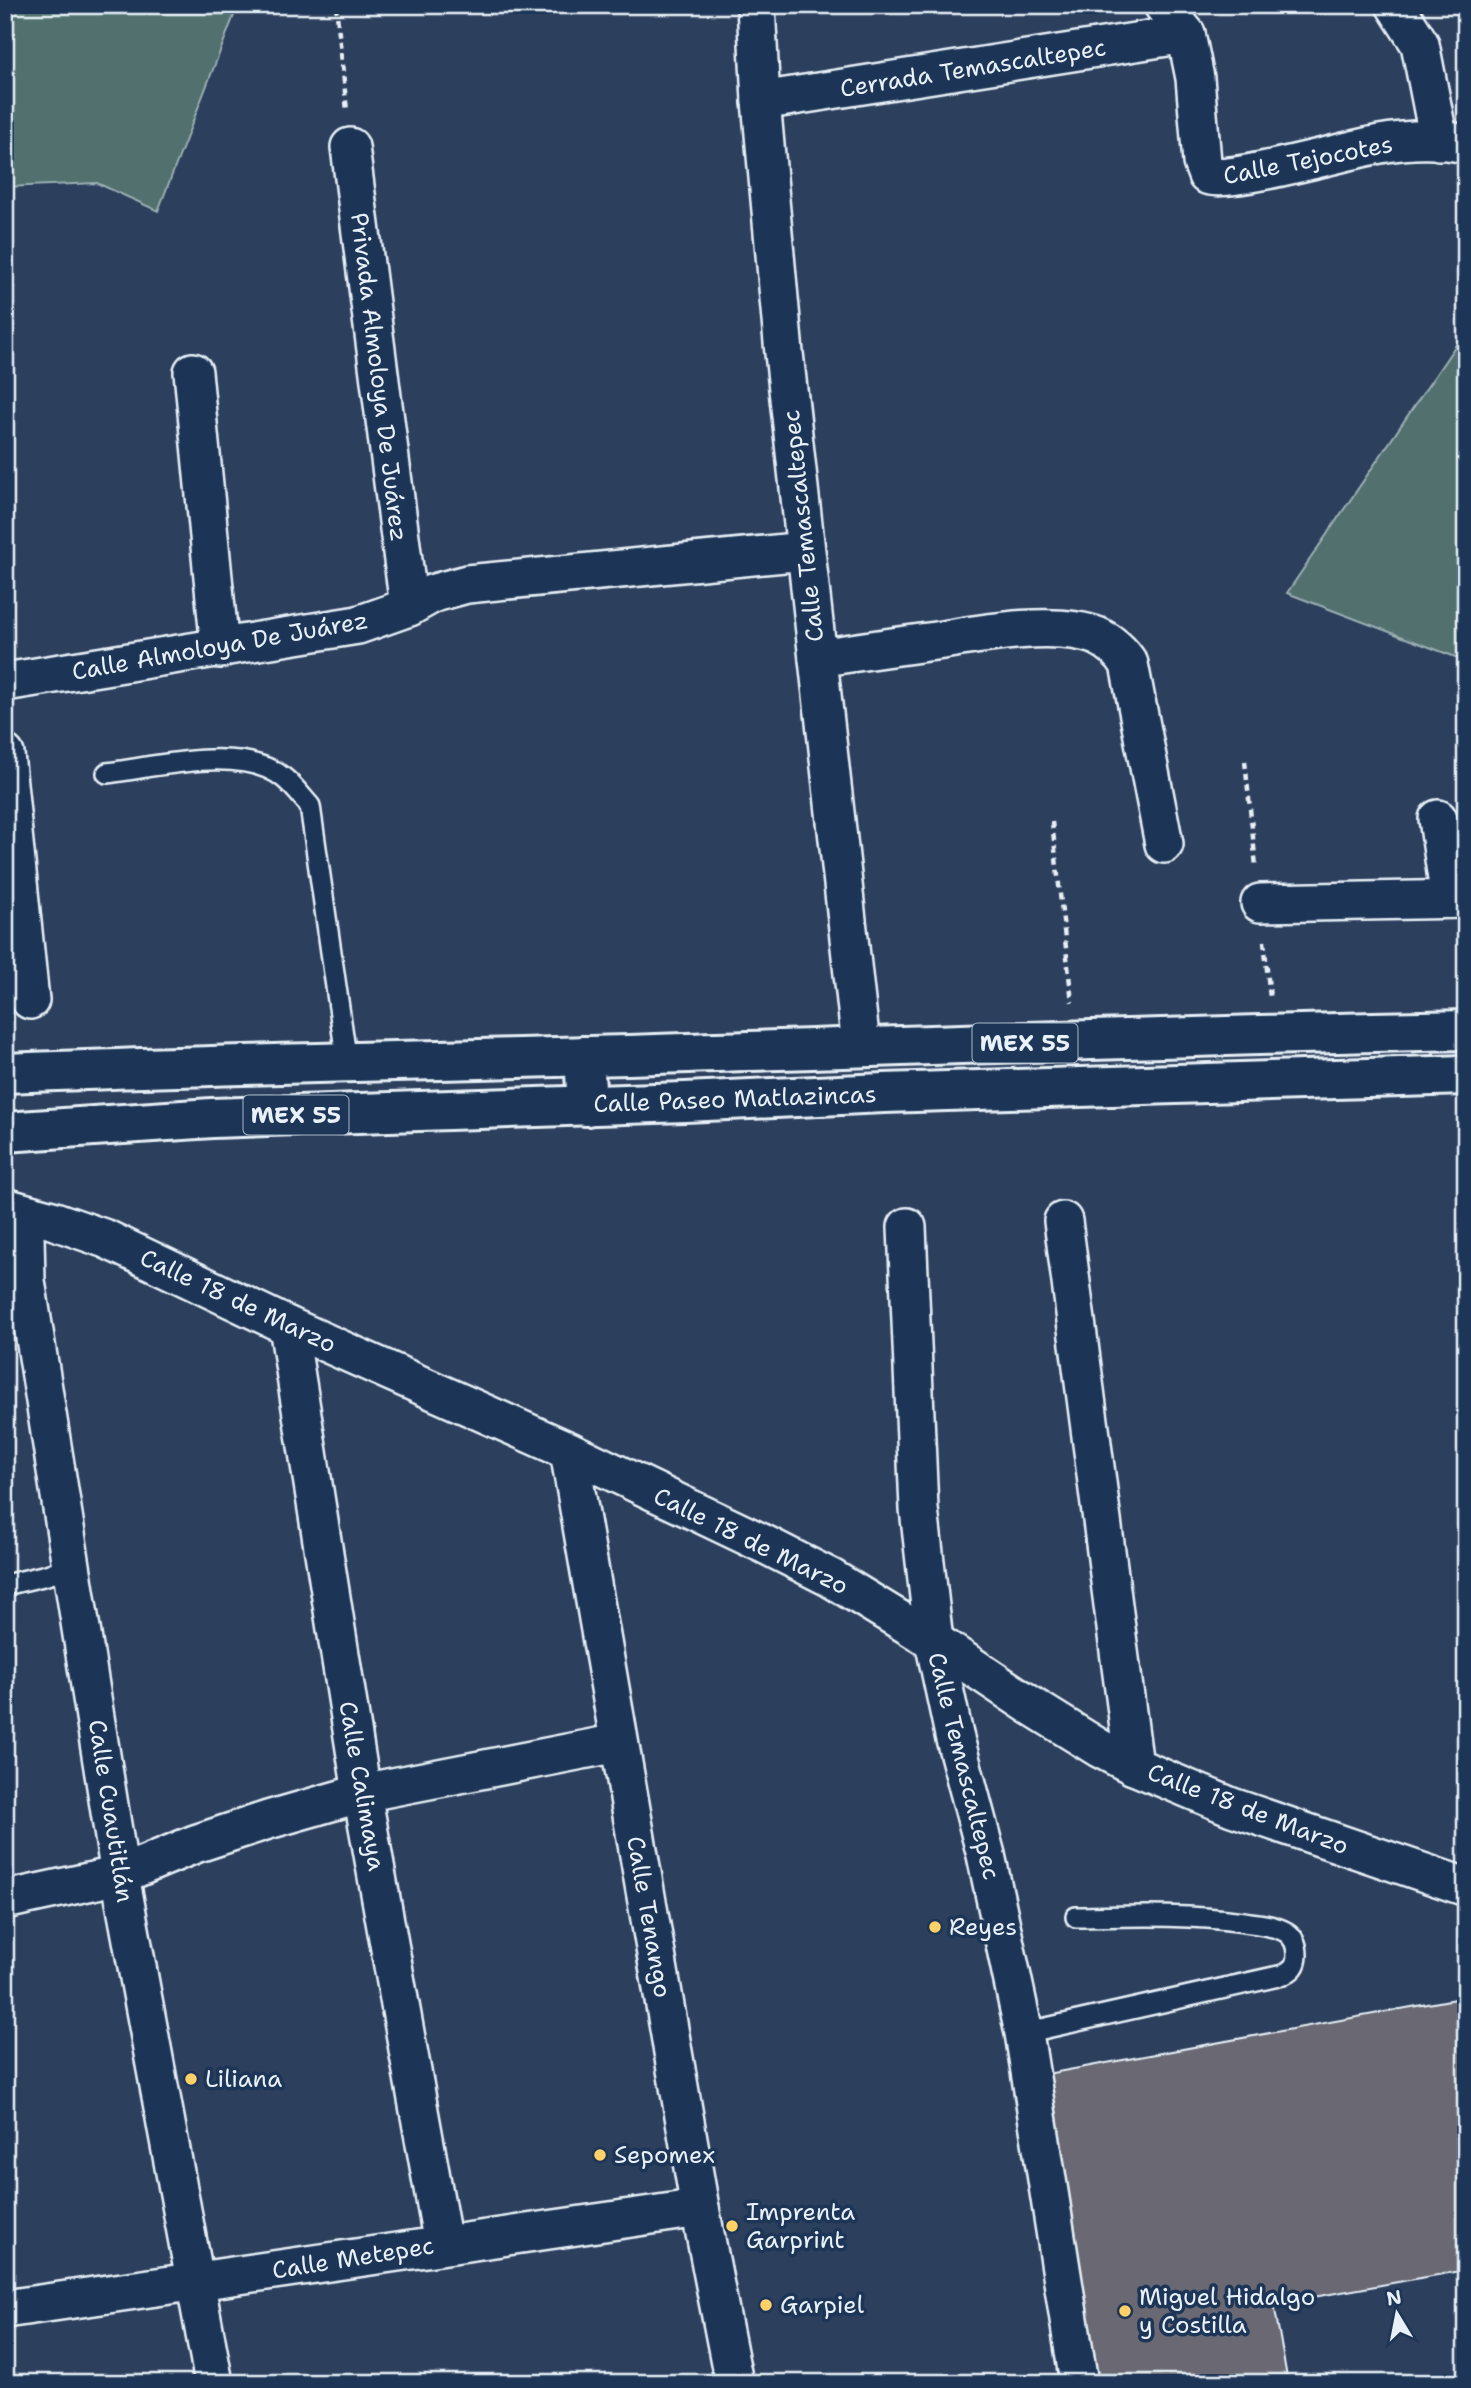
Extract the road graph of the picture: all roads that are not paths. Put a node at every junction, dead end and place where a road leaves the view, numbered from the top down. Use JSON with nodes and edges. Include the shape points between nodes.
{"nodes":[{"id":1,"x":756,"y":5,"type":"edge"},
{"id":2,"x":1163,"y":5,"type":"edge"},
{"id":3,"x":1395,"y":5,"type":"edge"},
{"id":4,"x":1186,"y":34,"type":"junction"},
{"id":5,"x":761,"y":101,"type":"junction"},
{"id":6,"x":1452,"y":143,"type":"edge"},
{"id":7,"x":350,"y":147,"type":"road end"},
{"id":8,"x":193,"y":372,"type":"dead end"},
{"id":9,"x":805,"y":551,"type":"junction"},
{"id":10,"x":408,"y":607,"type":"junction"},
{"id":11,"x":220,"y":649,"type":"junction"},
{"id":12,"x":818,"y":658,"type":"junction"},
{"id":13,"x":5,"y":682,"type":"edge"},
{"id":14,"x":5,"y":754,"type":"edge"},
{"id":15,"x":107,"y":774,"type":"dead end"},
{"id":16,"x":1438,"y":819,"type":"dead end"},
{"id":17,"x":1164,"y":844,"type":"dead end"},
{"id":18,"x":1458,"y":899,"type":"edge"},
{"id":19,"x":1260,"y":903,"type":"dead end"},
{"id":20,"x":30,"y":1000,"type":"dead end"},
{"id":21,"x":1466,"y":1030,"type":"edge"},
{"id":22,"x":861,"y":1046,"type":"junction"},
{"id":23,"x":584,"y":1056,"type":"junction"},
{"id":24,"x":347,"y":1063,"type":"junction"},
{"id":25,"x":5,"y":1073,"type":"edge"},
{"id":26,"x":1466,"y":1075,"type":"edge"},
{"id":27,"x":587,"y":1106,"type":"junction"},
{"id":28,"x":5,"y":1132,"type":"edge"},
{"id":29,"x":15,"y":1211,"type":"edge"},
{"id":30,"x":1063,"y":1221,"type":"dead end"},
{"id":31,"x":907,"y":1227,"type":"dead end"},
{"id":32,"x":288,"y":1326,"type":"junction"},
{"id":33,"x":569,"y":1451,"type":"junction"},
{"id":34,"x":71,"y":1566,"type":"junction"},
{"id":35,"x":5,"y":1585,"type":"edge"},
{"id":36,"x":934,"y":1642,"type":"junction"},
{"id":37,"x":618,"y":1743,"type":"junction"},
{"id":38,"x":1134,"y":1766,"type":"junction"},
{"id":39,"x":362,"y":1793,"type":"junction"},
{"id":40,"x":120,"y":1875,"type":"junction"},
{"id":41,"x":1466,"y":1887,"type":"edge"},
{"id":42,"x":5,"y":1900,"type":"edge"},
{"id":43,"x":1076,"y":1917,"type":"dead end"},
{"id":44,"x":1024,"y":2033,"type":"junction"},
{"id":45,"x":700,"y":2208,"type":"junction"},
{"id":46,"x":443,"y":2244,"type":"junction"},
{"id":47,"x":195,"y":2282,"type":"junction"},
{"id":48,"x":5,"y":2309,"type":"edge"},
{"id":49,"x":214,"y":2383,"type":"edge"},
{"id":50,"x":734,"y":2383,"type":"edge"},
{"id":51,"x":1079,"y":2383,"type":"edge"}],
"edges":[{"from":1,"to":5,"type":"street","name":"Calle Temascaltepec"},
{"from":2,"to":4,"type":"street"},
{"from":3,"to":6,"type":"street","via":[[1420,44]]},
{"from":4,"to":5,"type":"street","name":"Cerrada Temascaltepec"},
{"from":4,"to":6,"type":"street","name":"Calle Tejocotes","via":[[1206,175],[1217,178],[1383,143]]},
{"from":5,"to":9,"type":"street","name":"Calle Temascaltepec"},
{"from":7,"to":10,"type":"street","name":"Privada Almoloya De Juárez"},
{"from":8,"to":11,"type":"street"},
{"from":9,"to":10,"type":"street","name":"Calle Almoloya De Juárez","via":[[467,584],[434,593]]},
{"from":9,"to":12,"type":"street","name":"Calle Temascaltepec"},
{"from":10,"to":11,"type":"street","name":"Calle Almoloya De Juárez","via":[[358,625]]},
{"from":11,"to":13,"type":"street","name":"Calle Almoloya De Juárez"},
{"from":12,"to":17,"type":"street","via":[[980,634],[1035,630],[1097,636],[1115,647],[1129,664]]},
{"from":12,"to":22,"type":"street","name":"Calle Temascaltepec"},
{"from":14,"to":20,"type":"street"},
{"from":15,"to":24,"type":"lane","via":[[216,759],[252,762],[283,777],[310,806]]},
{"from":16,"to":18,"type":"street"},
{"from":18,"to":19,"type":"street"},
{"from":21,"to":22,"type":"main road","name":"Calle Paseo Matlazincas","number":"MEX 55"},
{"from":22,"to":23,"type":"main road","name":"Calle Paseo Matlazincas","number":"MEX 55"},
{"from":23,"to":24,"type":"main road","name":"Calle Paseo Matlazincas","number":"MEX 55"},
{"from":23,"to":27,"type":"main road"},
{"from":24,"to":25,"type":"main road","name":"Calle Paseo Matlazincas","number":"MEX 55"},
{"from":26,"to":27,"type":"main road","name":"Calle Paseo Matlazincas","number":"MEX 55"},
{"from":27,"to":28,"type":"main road","name":"Calle Paseo Matlazincas","number":"MEX 55","via":[[212,1118]]},
{"from":29,"to":32,"type":"street","name":"Calle 18 de Marzo","via":[[106,1239]]},
{"from":29,"to":34,"type":"street","name":"Calle Cuautitlán"},
{"from":30,"to":38,"type":"street"},
{"from":31,"to":36,"type":"street","name":"Calle Temascaltepec","via":[[919,1509]]},
{"from":32,"to":33,"type":"street","name":"Calle 18 de Marzo"},
{"from":32,"to":39,"type":"street","name":"Calle Calimaya"},
{"from":33,"to":36,"type":"street","name":"Calle 18 de Marzo","via":[[831,1578]]},
{"from":33,"to":37,"type":"street","name":"Calle Tenango"},
{"from":34,"to":35,"type":"lane"},
{"from":34,"to":40,"type":"street","name":"Calle Cuautitlán"},
{"from":36,"to":38,"type":"street","name":"Calle 18 de Marzo","via":[[1032,1707]]},
{"from":36,"to":44,"type":"street","name":"Calle Temascaltepec"},
{"from":37,"to":39,"type":"street"},
{"from":37,"to":45,"type":"street","name":"Calle Tenango"},
{"from":38,"to":41,"type":"street","name":"Calle 18 de Marzo","via":[[1232,1807]]},
{"from":39,"to":40,"type":"street","via":[[268,1819]]},
{"from":39,"to":46,"type":"street","name":"Calle Calimaya"},
{"from":40,"to":42,"type":"street"},
{"from":40,"to":47,"type":"street","name":"Calle Cuautitlán"},
{"from":43,"to":44,"type":"lane","via":[[1173,1915],[1258,1924],[1292,1937],[1296,1964],[1283,1975]]},
{"from":44,"to":51,"type":"street","name":"Calle Temascaltepec"},
{"from":45,"to":46,"type":"street","name":"Calle Metepec"},
{"from":45,"to":50,"type":"street","name":"Calle Tenango"},
{"from":46,"to":47,"type":"street","name":"Calle Metepec"},
{"from":47,"to":48,"type":"street","name":"Calle Metepec"},
{"from":47,"to":49,"type":"street","name":"Calle Cuautitlán"}]}
